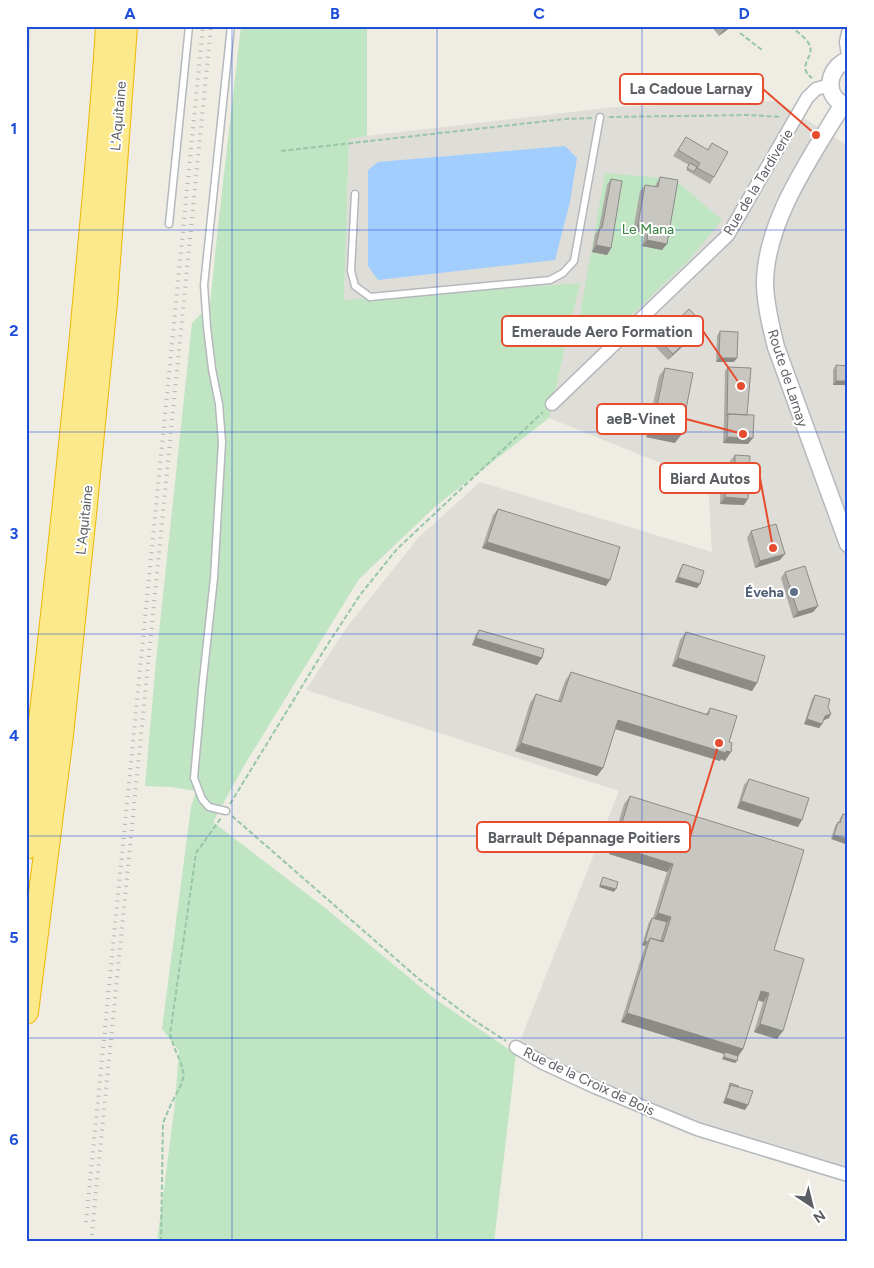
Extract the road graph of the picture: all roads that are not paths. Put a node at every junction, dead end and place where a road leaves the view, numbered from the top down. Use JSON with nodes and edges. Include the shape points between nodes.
{"nodes":[{"id":1,"x":108,"y":26,"type":"edge"},
{"id":2,"x":125,"y":26,"type":"edge"},
{"id":3,"x":189,"y":26,"type":"edge"},
{"id":4,"x":231,"y":26,"type":"edge"},
{"id":5,"x":848,"y":33,"type":"edge"},
{"id":6,"x":848,"y":55,"type":"edge"},
{"id":7,"x":848,"y":60,"type":"edge"},
{"id":8,"x":823,"y":83,"type":"junction"},
{"id":9,"x":845,"y":105,"type":"edge"},
{"id":10,"x":600,"y":117,"type":"road end"},
{"id":11,"x":355,"y":194,"type":"dead end"},
{"id":12,"x":169,"y":224,"type":"dead end"},
{"id":13,"x":552,"y":404,"type":"road end"},
{"id":14,"x":848,"y":544,"type":"edge"},
{"id":15,"x":226,"y":811,"type":"road end"},
{"id":16,"x":26,"y":847,"type":"edge"},
{"id":17,"x":26,"y":1012,"type":"edge"},
{"id":18,"x":516,"y":1047,"type":"road end"},
{"id":19,"x":848,"y":1175,"type":"edge"}],
"edges":[{"from":1,"to":16,"type":"highway","name":"L'Aquitaine","via":[[76,400]]},
{"from":2,"to":17,"type":"highway","name":"L'Aquitaine","via":[[105,302],[84,514],[61,735]]},
{"from":3,"to":12,"type":"lane"},
{"from":4,"to":15,"type":"lane","via":[[204,285],[222,442],[214,578],[194,778],[202,799],[209,807]]},
{"from":5,"to":6,"type":"street"},
{"from":7,"to":8,"type":"street","via":[[837,66]]},
{"from":8,"to":9,"type":"street"},
{"from":8,"to":13,"type":"street","name":"Rue de la Tardiverie","via":[[800,110],[728,235]]},
{"from":9,"to":14,"type":"street","name":"Route de Larnay","via":[[778,219],[765,286],[776,347]]},
{"from":10,"to":11,"type":"lane","via":[[574,261],[563,273],[550,280],[370,297],[356,286],[351,271]]},
{"from":18,"to":19,"type":"street","name":"Rue de la Croix de Bois","via":[[594,1086],[697,1128]]}]}
